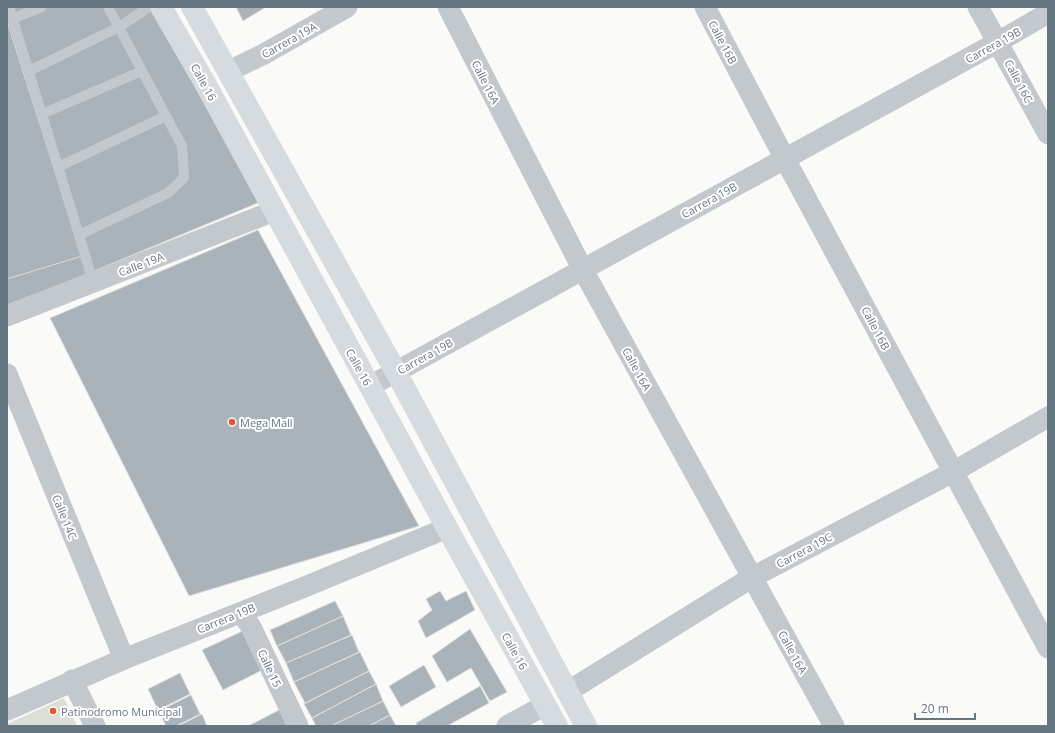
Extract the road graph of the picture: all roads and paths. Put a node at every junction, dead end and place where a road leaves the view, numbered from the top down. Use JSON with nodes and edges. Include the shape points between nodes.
{"nodes":[{"id":1,"x":9,"y":7,"type":"edge"},
{"id":2,"x":42,"y":7,"type":"edge"},
{"id":3,"x":108,"y":7,"type":"edge"},
{"id":4,"x":149,"y":7,"type":"edge"},
{"id":5,"x":161,"y":7,"type":"edge"},
{"id":6,"x":192,"y":7,"type":"edge"},
{"id":7,"x":347,"y":7,"type":"edge"},
{"id":8,"x":448,"y":7,"type":"edge"},
{"id":9,"x":705,"y":7,"type":"edge"},
{"id":10,"x":978,"y":7,"type":"edge"},
{"id":11,"x":1048,"y":13,"type":"edge"},
{"id":12,"x":12,"y":19,"type":"junction"},
{"id":13,"x":119,"y":27,"type":"junction"},
{"id":14,"x":998,"y":42,"type":"junction"},
{"id":15,"x":29,"y":71,"type":"junction"},
{"id":16,"x":142,"y":71,"type":"junction"},
{"id":17,"x":229,"y":71,"type":"junction"},
{"id":18,"x":42,"y":114,"type":"junction"},
{"id":19,"x":166,"y":116,"type":"junction"},
{"id":20,"x":1048,"y":134,"type":"edge"},
{"id":21,"x":785,"y":159,"type":"junction"},
{"id":22,"x":58,"y":167,"type":"junction"},
{"id":23,"x":274,"y":211,"type":"junction"},
{"id":24,"x":79,"y":235,"type":"junction"},
{"id":25,"x":583,"y":270,"type":"junction"},
{"id":26,"x":93,"y":282,"type":"junction"},
{"id":27,"x":7,"y":316,"type":"edge"},
{"id":28,"x":396,"y":372,"type":"junction"},
{"id":29,"x":7,"y":374,"type":"edge"},
{"id":30,"x":370,"y":386,"type":"junction"},
{"id":31,"x":1048,"y":417,"type":"edge"},
{"id":32,"x":953,"y":472,"type":"junction"},
{"id":33,"x":447,"y":528,"type":"junction"},
{"id":34,"x":751,"y":578,"type":"junction"},
{"id":35,"x":241,"y":612,"type":"junction"},
{"id":36,"x":1048,"y":648,"type":"edge"},
{"id":37,"x":124,"y":659,"type":"junction"},
{"id":38,"x":72,"y":680,"type":"junction"},
{"id":39,"x":567,"y":692,"type":"junction"},
{"id":40,"x":545,"y":705,"type":"junction"},
{"id":41,"x":7,"y":710,"type":"edge"},
{"id":42,"x":95,"y":726,"type":"edge"},
{"id":43,"x":298,"y":726,"type":"edge"},
{"id":44,"x":507,"y":726,"type":"edge"},
{"id":45,"x":557,"y":726,"type":"edge"},
{"id":46,"x":586,"y":726,"type":"edge"},
{"id":47,"x":834,"y":726,"type":"edge"}],
"edges":[{"from":1,"to":12,"type":"lane"},
{"from":2,"to":12,"type":"lane"},
{"from":3,"to":13,"type":"lane"},
{"from":4,"to":13,"type":"lane"},
{"from":5,"to":23,"type":"main road","name":"Calle 16"},
{"from":6,"to":17,"type":"main road"},
{"from":7,"to":17,"type":"street","name":"Carrera 19A"},
{"from":8,"to":25,"type":"street","name":"Calle 16A"},
{"from":9,"to":21,"type":"street","name":"Calle 16B"},
{"from":10,"to":14,"type":"street","name":"Calle 16C"},
{"from":11,"to":14,"type":"street","name":"Carrera 19B"},
{"from":12,"to":15,"type":"lane"},
{"from":13,"to":15,"type":"lane"},
{"from":13,"to":16,"type":"lane"},
{"from":14,"to":20,"type":"street","name":"Calle 16C"},
{"from":14,"to":21,"type":"street","name":"Carrera 19B"},
{"from":15,"to":18,"type":"lane"},
{"from":16,"to":18,"type":"lane"},
{"from":16,"to":19,"type":"lane"},
{"from":17,"to":28,"type":"main road"},
{"from":18,"to":22,"type":"lane"},
{"from":19,"to":22,"type":"lane"},
{"from":19,"to":24,"type":"lane","via":[[182,146],[184,178],[168,193]]},
{"from":21,"to":25,"type":"street","name":"Carrera 19B"},
{"from":21,"to":32,"type":"street","name":"Calle 16B"},
{"from":22,"to":24,"type":"lane"},
{"from":23,"to":26,"type":"street","name":"Calle 19A"},
{"from":23,"to":30,"type":"main road","name":"Calle 16"},
{"from":24,"to":26,"type":"lane"},
{"from":25,"to":28,"type":"street","name":"Carrera 19B"},
{"from":25,"to":34,"type":"street","name":"Calle 16A"},
{"from":26,"to":27,"type":"street","name":"Calle 19A"},
{"from":28,"to":30,"type":"street","name":"Carrera 19B"},
{"from":28,"to":39,"type":"main road"},
{"from":29,"to":37,"type":"street","name":"Calle 14C"},
{"from":30,"to":33,"type":"main road","name":"Calle 16"},
{"from":31,"to":32,"type":"street","name":"Carrera 19C"},
{"from":32,"to":34,"type":"street","name":"Carrera 19C"},
{"from":32,"to":36,"type":"street","name":"Calle 16B"},
{"from":33,"to":35,"type":"street","name":"Carrera 19B"},
{"from":33,"to":40,"type":"main road","name":"Calle 16"},
{"from":34,"to":39,"type":"street","name":"Carrera 19C"},
{"from":34,"to":47,"type":"street","name":"Calle 16A"},
{"from":35,"to":37,"type":"street","name":"Carrera 19B"},
{"from":35,"to":43,"type":"street","name":"Calle 15","via":[[251,627]]},
{"from":37,"to":38,"type":"street","name":"Carrera 19B"},
{"from":38,"to":41,"type":"street","name":"Carrera 19B"},
{"from":38,"to":42,"type":"street"},
{"from":39,"to":46,"type":"main road"},
{"from":40,"to":44,"type":"street"},
{"from":40,"to":45,"type":"main road","name":"Calle 16"}]}
